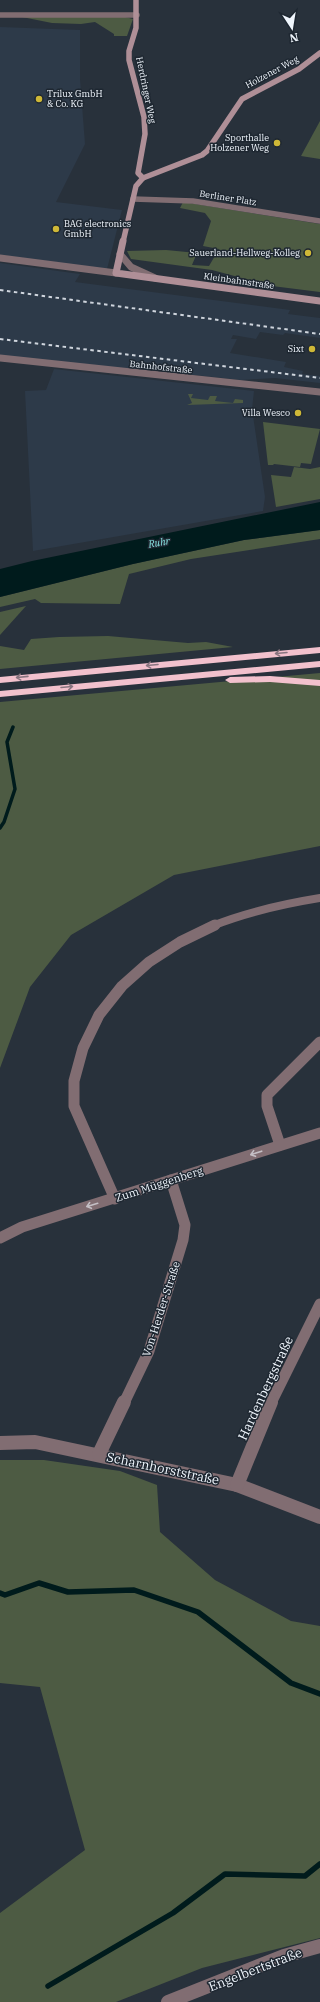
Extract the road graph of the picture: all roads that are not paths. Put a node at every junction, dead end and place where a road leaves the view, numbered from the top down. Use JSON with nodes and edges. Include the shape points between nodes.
{"nodes":[{"id":1,"x":136,"y":0,"type":"edge"},
{"id":2,"x":0,"y":15,"type":"edge"},
{"id":3,"x":137,"y":15,"type":"junction"},
{"id":4,"x":319,"y":55,"type":"edge"},
{"id":5,"x":143,"y":178,"type":"junction"},
{"id":6,"x":133,"y":199,"type":"junction"},
{"id":7,"x":320,"y":221,"type":"edge"},
{"id":8,"x":120,"y":254,"type":"junction"},
{"id":9,"x":0,"y":258,"type":"edge"},
{"id":10,"x":116,"y":273,"type":"junction"},
{"id":11,"x":155,"y":278,"type":"junction"},
{"id":12,"x":320,"y":301,"type":"edge"},
{"id":13,"x":0,"y":358,"type":"edge"},
{"id":14,"x":320,"y":392,"type":"edge"},
{"id":15,"x":320,"y":650,"type":"edge"},
{"id":16,"x":320,"y":664,"type":"edge"},
{"id":17,"x":0,"y":680,"type":"edge"},
{"id":18,"x":123,"y":682,"type":"junction"},
{"id":19,"x":320,"y":682,"type":"edge"},
{"id":20,"x":0,"y":694,"type":"edge"},
{"id":21,"x":320,"y":898,"type":"edge"},
{"id":22,"x":320,"y":1042,"type":"edge"},
{"id":23,"x":320,"y":1133,"type":"edge"},
{"id":24,"x":280,"y":1145,"type":"junction"},
{"id":25,"x":172,"y":1180,"type":"junction"},
{"id":26,"x":115,"y":1199,"type":"junction"},
{"id":27,"x":0,"y":1238,"type":"edge"},
{"id":28,"x":320,"y":1304,"type":"edge"},
{"id":29,"x":0,"y":1443,"type":"edge"},
{"id":30,"x":99,"y":1454,"type":"junction"},
{"id":31,"x":237,"y":1485,"type":"junction"},
{"id":32,"x":320,"y":1517,"type":"edge"},
{"id":33,"x":320,"y":1946,"type":"edge"},
{"id":34,"x":168,"y":2002,"type":"edge"}],
"edges":[{"from":1,"to":3,"type":"main road","name":"Herdringer Weg"},
{"from":2,"to":3,"type":"street"},
{"from":3,"to":5,"type":"main road","name":"Herdringer Weg","via":[[129,60],[144,118],[145,134],[138,173]]},
{"from":4,"to":5,"type":"main road","name":"Holzener Weg","via":[[299,69],[242,99],[208,151]]},
{"from":5,"to":6,"type":"main road","via":[[136,186]]},
{"from":6,"to":7,"type":"street","name":"Berliner Platz","via":[[193,201]]},
{"from":6,"to":8,"type":"main road"},
{"from":8,"to":10,"type":"main road"},
{"from":8,"to":11,"type":"street","name":"Kleinbahnstraße","via":[[132,267]]},
{"from":9,"to":10,"type":"street","name":"Kleinbahnstraße"},
{"from":10,"to":11,"type":"main road","name":"Kleinbahnstraße"},
{"from":11,"to":12,"type":"main road","name":"Kleinbahnstraße"},
{"from":13,"to":14,"type":"street","name":"Bahnhofstraße"},
{"from":15,"to":17,"type":"highway","one_way":true},
{"from":16,"to":18,"type":"highway"},
{"from":18,"to":19,"type":"highway","via":[[256,679]]},
{"from":20,"to":18,"type":"highway","one_way":true},
{"from":21,"to":26,"type":"street","via":[[257,910],[226,920],[184,940],[131,977],[99,1016],[78,1061],[72,1086],[73,1102]]},
{"from":22,"to":24,"type":"street","via":[[267,1095],[267,1106]]},
{"from":23,"to":24,"type":"street","name":"Zum Müggenberg"},
{"from":24,"to":25,"type":"street","name":"Zum Müggenberg","one_way":true},
{"from":25,"to":26,"type":"street","name":"Zum Müggenberg"},
{"from":25,"to":30,"type":"street","name":"Von-Herder-Straße","via":[[184,1225],[183,1240],[149,1351]]},
{"from":26,"to":27,"type":"street","name":"Zum Müggenberg","one_way":true,"via":[[22,1227]]},
{"from":28,"to":31,"type":"street","name":"Hardenbergstraße","via":[[272,1400]]},
{"from":29,"to":30,"type":"street","name":"Scharnhorststraße","via":[[35,1442]]},
{"from":30,"to":31,"type":"street","name":"Scharnhorststraße"},
{"from":31,"to":32,"type":"street","name":"Scharnhorststraße"},
{"from":33,"to":34,"type":"street","name":"Engelbertstraße","via":[[284,1956]]}]}
